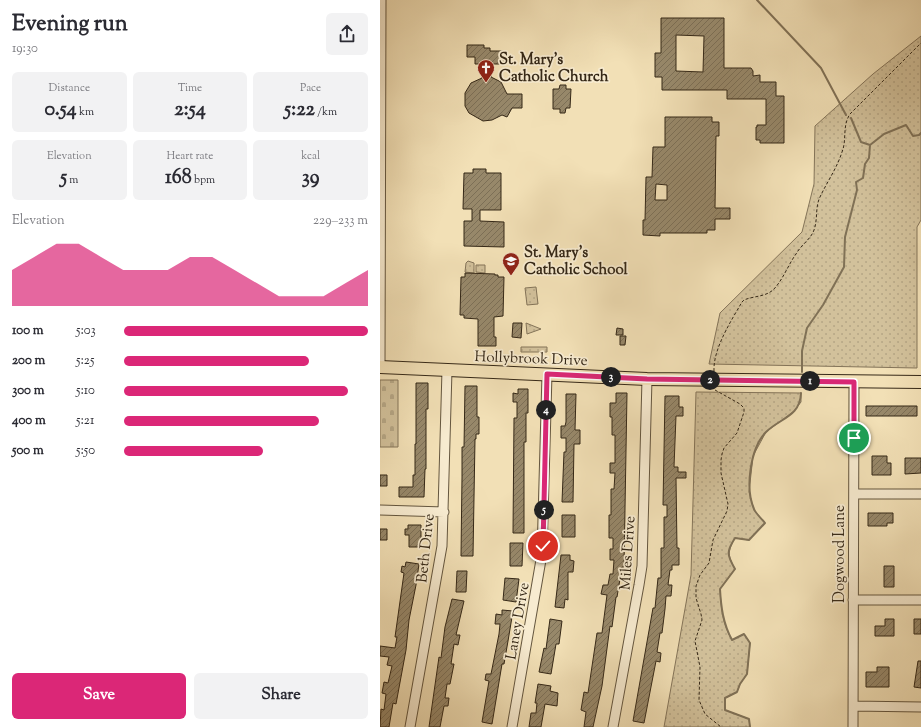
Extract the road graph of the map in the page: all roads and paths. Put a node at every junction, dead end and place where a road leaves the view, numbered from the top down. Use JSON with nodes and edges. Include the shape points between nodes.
{"nodes":[{"id":1,"x":381,"y":5,"type":"edge"},
{"id":2,"x":921,"y":43,"type":"edge"},
{"id":3,"x":380,"y":367,"type":"edge"},
{"id":4,"x":447,"y":370,"type":"junction"},
{"id":5,"x":714,"y":373,"type":"dead end"},
{"id":6,"x":547,"y":374,"type":"junction"},
{"id":7,"x":647,"y":379,"type":"junction"},
{"id":8,"x":854,"y":382,"type":"junction"},
{"id":9,"x":921,"y":382,"type":"edge"},
{"id":10,"x":714,"y":389,"type":"dead end"},
{"id":11,"x":854,"y":494,"type":"junction"},
{"id":12,"x":921,"y":494,"type":"edge"},
{"id":13,"x":380,"y":510,"type":"edge"},
{"id":14,"x":444,"y":512,"type":"junction"},
{"id":15,"x":853,"y":600,"type":"junction"},
{"id":16,"x":921,"y":600,"type":"edge"},
{"id":17,"x":853,"y":706,"type":"junction"},
{"id":18,"x":921,"y":707,"type":"edge"},
{"id":19,"x":410,"y":727,"type":"edge"},
{"id":20,"x":512,"y":727,"type":"edge"},
{"id":21,"x":613,"y":727,"type":"edge"},
{"id":22,"x":721,"y":727,"type":"edge"},
{"id":23,"x":853,"y":727,"type":"edge"}],
"edges":[{"from":1,"to":3,"type":"street"},
{"from":2,"to":5,"type":"path","via":[[846,119],[843,151],[818,203],[814,232],[796,253],[773,290],[742,302],[719,347]]},
{"from":3,"to":4,"type":"main road","name":"Hollybrook Drive"},
{"from":4,"to":6,"type":"main road","name":"Hollybrook Drive"},
{"from":4,"to":14,"type":"street","name":"Beth Drive"},
{"from":6,"to":7,"type":"main road","name":"Hollybrook Drive"},
{"from":6,"to":20,"type":"street","name":"Laney Drive","via":[[542,554]]},
{"from":7,"to":8,"type":"main road","name":"Hollybrook Drive"},
{"from":7,"to":21,"type":"street","name":"Miles Drive","via":[[642,566]]},
{"from":8,"to":9,"type":"main road","name":"Hollybrook Drive"},
{"from":8,"to":11,"type":"street","name":"Dogwood Lane"},
{"from":10,"to":22,"type":"path","via":[[744,408],[737,433],[724,448],[720,460],[728,504],[725,518],[715,534],[709,563],[696,586],[696,598],[702,620],[695,641],[700,667],[699,700],[705,714]]},
{"from":11,"to":12,"type":"street"},
{"from":11,"to":15,"type":"street","name":"Dogwood Lane"},
{"from":13,"to":14,"type":"street"},
{"from":14,"to":19,"type":"street","name":"Beth Drive","via":[[440,563]]},
{"from":15,"to":16,"type":"street"},
{"from":15,"to":17,"type":"street","name":"Dogwood Lane"},
{"from":17,"to":18,"type":"street"},
{"from":17,"to":23,"type":"street","name":"Dogwood Lane"}]}
